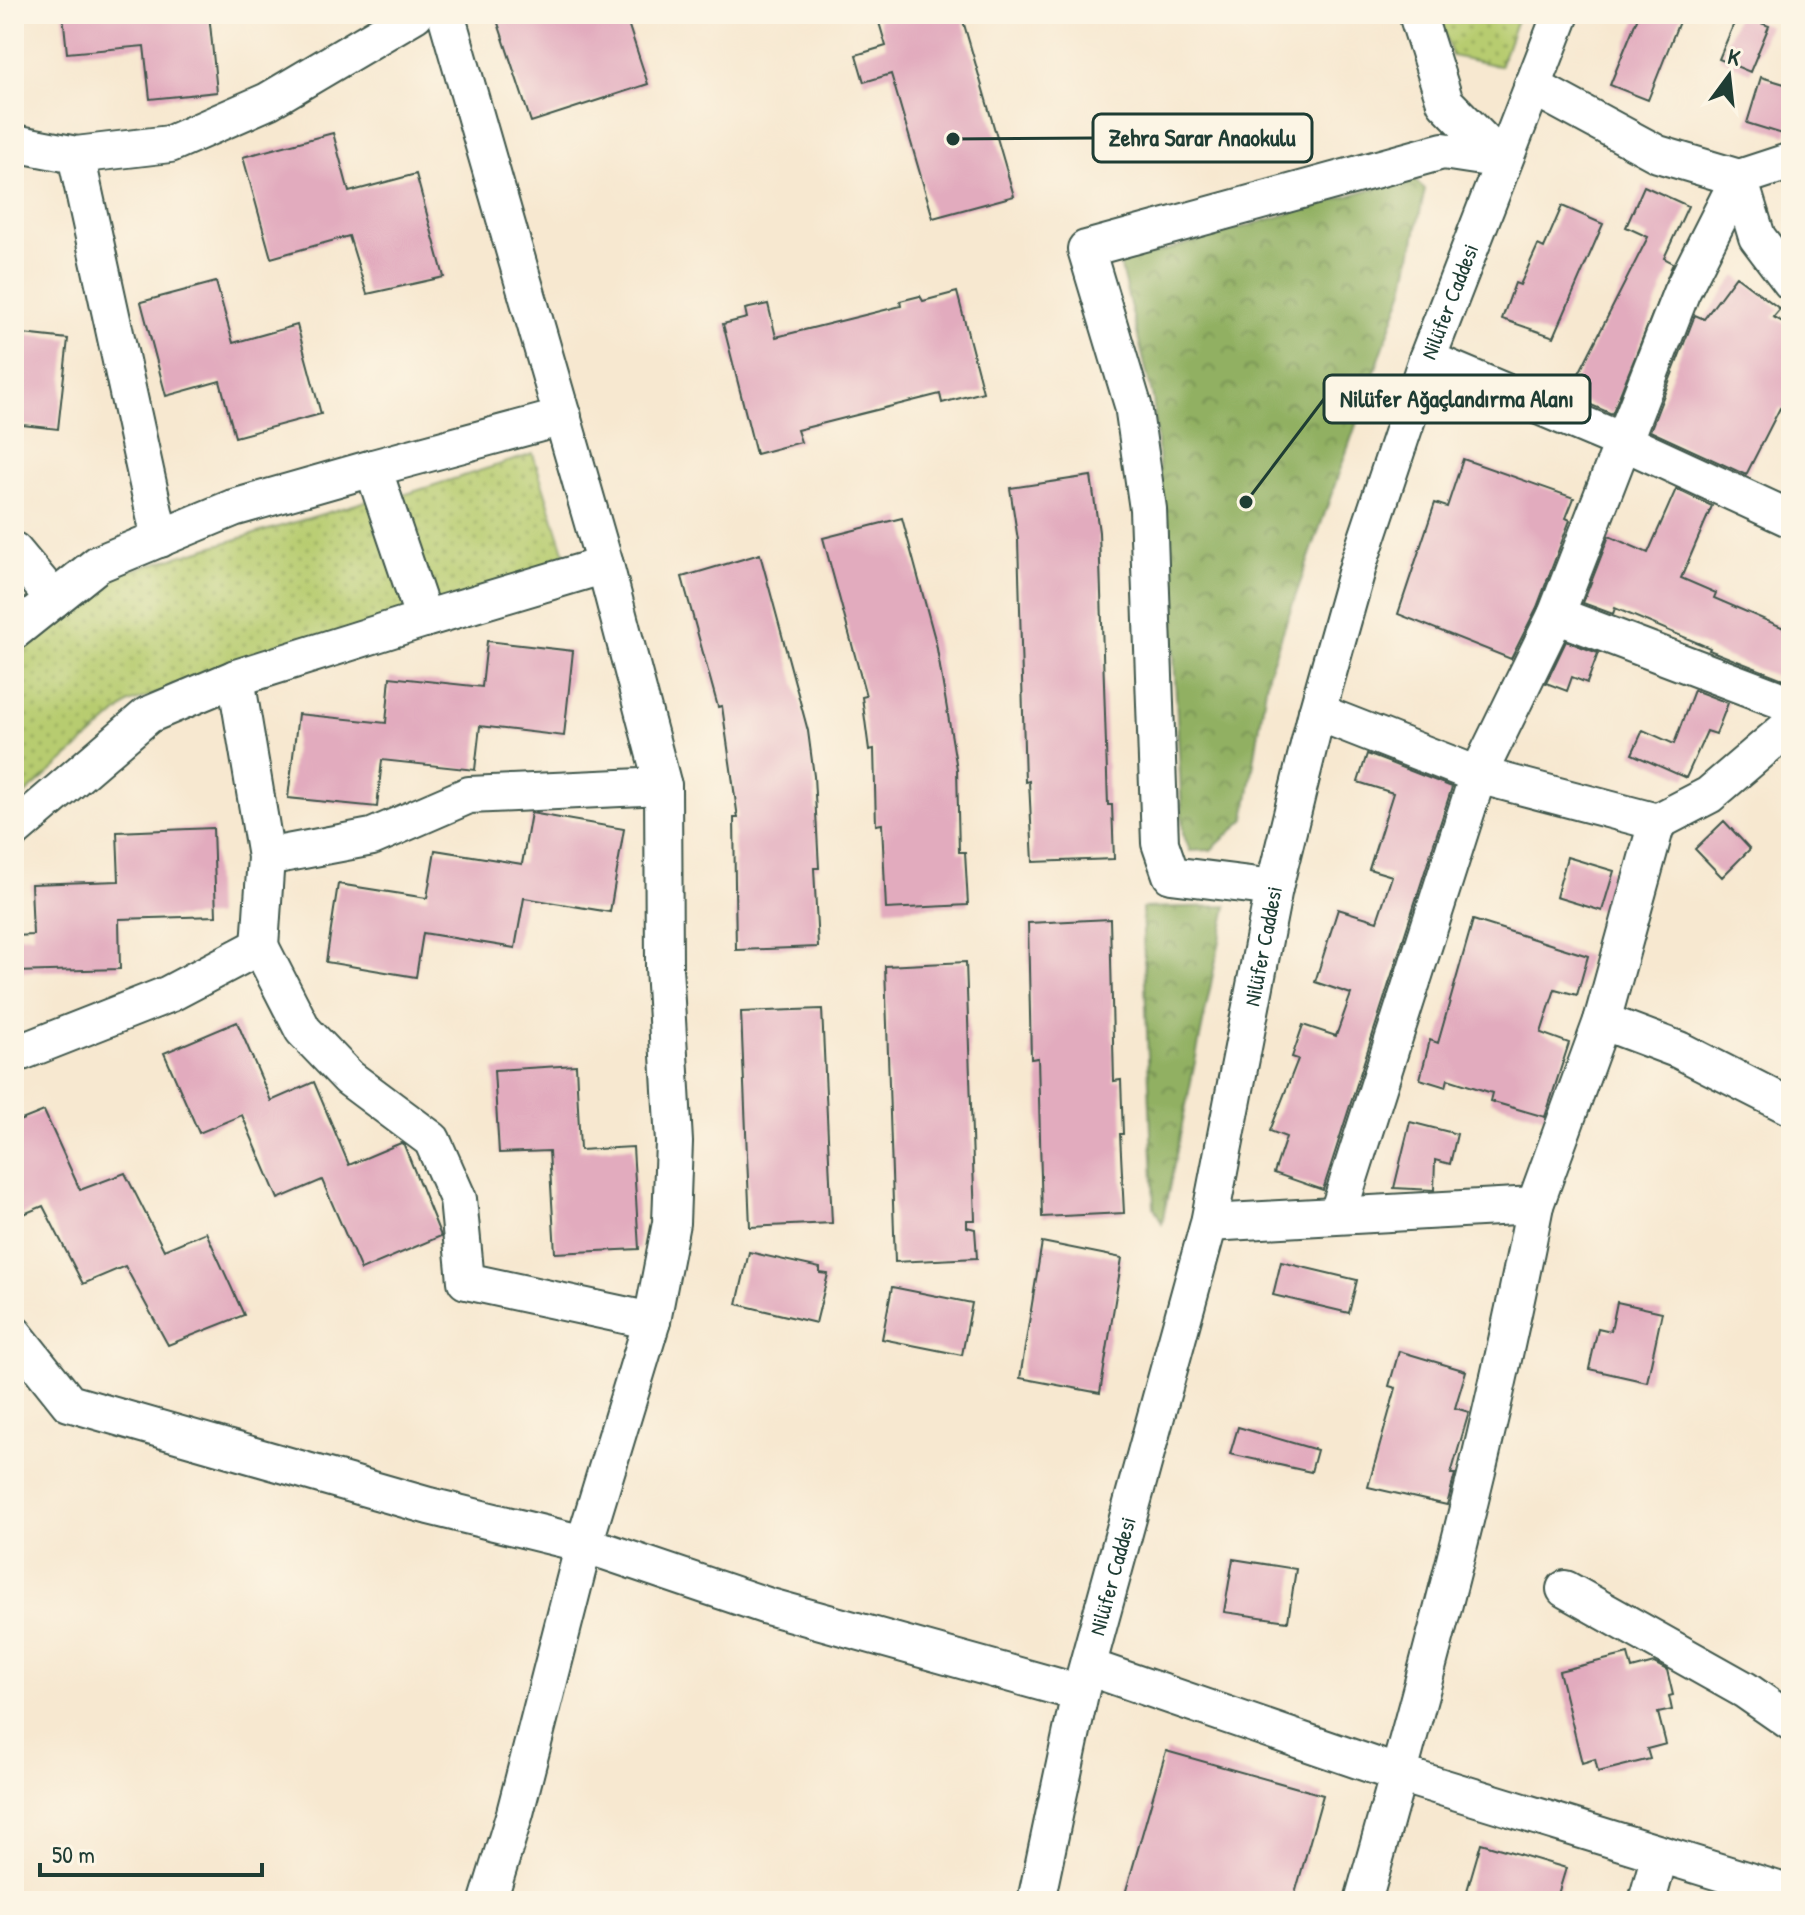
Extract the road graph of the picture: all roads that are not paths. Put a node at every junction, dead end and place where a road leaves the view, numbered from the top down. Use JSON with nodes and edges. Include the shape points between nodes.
{"nodes":[{"id":1,"x":415,"y":14,"type":"edge"},
{"id":2,"x":446,"y":14,"type":"edge"},
{"id":3,"x":1417,"y":14,"type":"edge"},
{"id":4,"x":1561,"y":14,"type":"edge"},
{"id":5,"x":1532,"y":86,"type":"junction"},
{"id":6,"x":14,"y":143,"type":"edge"},
{"id":7,"x":76,"y":155,"type":"junction"},
{"id":8,"x":1502,"y":160,"type":"junction"},
{"id":9,"x":1791,"y":161,"type":"edge"},
{"id":10,"x":1739,"y":178,"type":"junction"},
{"id":11,"x":1791,"y":282,"type":"edge"},
{"id":12,"x":1427,"y":359,"type":"junction"},
{"id":13,"x":563,"y":417,"type":"junction"},
{"id":14,"x":1622,"y":441,"type":"junction"},
{"id":15,"x":373,"y":468,"type":"junction"},
{"id":16,"x":1791,"y":519,"type":"edge"},
{"id":17,"x":160,"y":539,"type":"junction"},
{"id":18,"x":14,"y":551,"type":"edge"},
{"id":19,"x":605,"y":565,"type":"junction"},
{"id":20,"x":54,"y":599,"type":"junction"},
{"id":21,"x":1556,"y":615,"type":"junction"},
{"id":22,"x":424,"y":619,"type":"junction"},
{"id":23,"x":14,"y":631,"type":"edge"},
{"id":24,"x":236,"y":678,"type":"junction"},
{"id":25,"x":1791,"y":704,"type":"edge"},
{"id":26,"x":1317,"y":712,"type":"junction"},
{"id":27,"x":1791,"y":725,"type":"edge"},
{"id":28,"x":1478,"y":775,"type":"junction"},
{"id":29,"x":663,"y":786,"type":"junction"},
{"id":30,"x":1657,"y":822,"type":"junction"},
{"id":31,"x":14,"y":830,"type":"edge"},
{"id":32,"x":266,"y":857,"type":"junction"},
{"id":33,"x":1274,"y":888,"type":"junction"},
{"id":34,"x":260,"y":946,"type":"junction"},
{"id":35,"x":1602,"y":1021,"type":"junction"},
{"id":36,"x":14,"y":1055,"type":"edge"},
{"id":37,"x":1791,"y":1107,"type":"edge"},
{"id":38,"x":1535,"y":1205,"type":"junction"},
{"id":39,"x":1338,"y":1213,"type":"junction"},
{"id":40,"x":1209,"y":1223,"type":"junction"},
{"id":41,"x":652,"y":1321,"type":"junction"},
{"id":42,"x":14,"y":1334,"type":"edge"},
{"id":43,"x":584,"y":1544,"type":"junction"},
{"id":44,"x":1565,"y":1589,"type":"dead end"},
{"id":45,"x":1084,"y":1680,"type":"junction"},
{"id":46,"x":1791,"y":1722,"type":"edge"},
{"id":47,"x":1399,"y":1774,"type":"junction"},
{"id":48,"x":1660,"y":1854,"type":"junction"},
{"id":49,"x":1791,"y":1894,"type":"edge"},
{"id":50,"x":488,"y":1901,"type":"edge"},
{"id":51,"x":1036,"y":1901,"type":"edge"},
{"id":52,"x":1363,"y":1901,"type":"edge"},
{"id":53,"x":1647,"y":1901,"type":"edge"}],
"edges":[{"from":1,"to":7,"type":"street","via":[[268,101],[170,144]]},
{"from":2,"to":13,"type":"street"},
{"from":3,"to":8,"type":"street","via":[[1445,102]]},
{"from":4,"to":5,"type":"street","name":"Nilüfer Caddesi"},
{"from":5,"to":8,"type":"street","name":"Nilüfer Caddesi"},
{"from":5,"to":10,"type":"street","via":[[1658,154]]},
{"from":6,"to":7,"type":"street"},
{"from":7,"to":17,"type":"street"},
{"from":8,"to":12,"type":"street","name":"Nilüfer Caddesi"},
{"from":8,"to":33,"type":"street","via":[[1443,151],[1086,249],[1133,405],[1148,509],[1160,843],[1171,875]]},
{"from":9,"to":10,"type":"street"},
{"from":10,"to":11,"type":"street","via":[[1757,237]]},
{"from":10,"to":14,"type":"street","via":[[1681,293]]},
{"from":12,"to":14,"type":"street"},
{"from":12,"to":26,"type":"street","name":"Nilüfer Caddesi","via":[[1360,559]]},
{"from":13,"to":15,"type":"street"},
{"from":13,"to":19,"type":"street"},
{"from":14,"to":16,"type":"street"},
{"from":14,"to":21,"type":"street"},
{"from":15,"to":17,"type":"street","via":[[233,508]]},
{"from":15,"to":22,"type":"street"},
{"from":17,"to":20,"type":"street","via":[[98,564]]},
{"from":18,"to":20,"type":"street"},
{"from":19,"to":22,"type":"street"},
{"from":19,"to":29,"type":"street"},
{"from":20,"to":23,"type":"street"},
{"from":21,"to":25,"type":"street"},
{"from":21,"to":28,"type":"street"},
{"from":22,"to":24,"type":"street"},
{"from":24,"to":31,"type":"street","via":[[148,715]]},
{"from":24,"to":32,"type":"street"},
{"from":26,"to":28,"type":"street"},
{"from":26,"to":33,"type":"street","name":"Nilüfer Caddesi"},
{"from":27,"to":30,"type":"street","via":[[1709,795]]},
{"from":28,"to":30,"type":"street"},
{"from":28,"to":39,"type":"street"},
{"from":29,"to":32,"type":"street","via":[[469,795],[372,837]]},
{"from":29,"to":41,"type":"street","via":[[664,967],[674,1142],[671,1223]]},
{"from":30,"to":35,"type":"street"},
{"from":32,"to":34,"type":"street"},
{"from":33,"to":40,"type":"street","name":"Nilüfer Caddesi"},
{"from":34,"to":36,"type":"street","via":[[169,994]]},
{"from":34,"to":41,"type":"street","via":[[303,1030],[349,1078],[432,1140],[458,1199],[466,1281]]},
{"from":35,"to":37,"type":"street","via":[[1679,1050]]},
{"from":35,"to":38,"type":"street"},
{"from":38,"to":39,"type":"street"},
{"from":38,"to":47,"type":"street","via":[[1510,1336]]},
{"from":39,"to":40,"type":"street"},
{"from":40,"to":45,"type":"street","name":"Nilüfer Caddesi"},
{"from":41,"to":43,"type":"street"},
{"from":42,"to":43,"type":"street","via":[[69,1403],[429,1506]]},
{"from":43,"to":45,"type":"street","via":[[767,1606]]},
{"from":43,"to":50,"type":"street"},
{"from":44,"to":46,"type":"street","via":[[1745,1690]]},
{"from":45,"to":47,"type":"street"},
{"from":45,"to":51,"type":"street","name":"Nilüfer Caddesi"},
{"from":47,"to":48,"type":"street"},
{"from":47,"to":52,"type":"street"},
{"from":48,"to":49,"type":"street"},
{"from":48,"to":53,"type":"street"}]}
